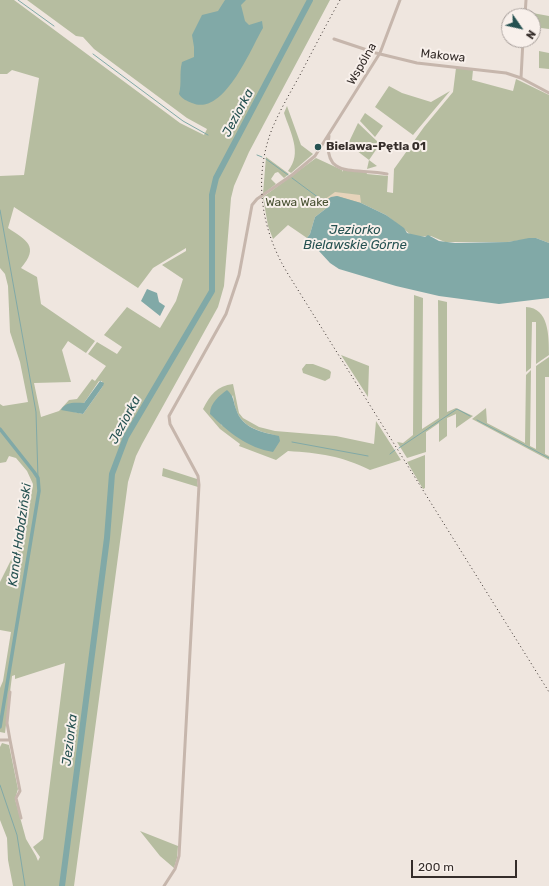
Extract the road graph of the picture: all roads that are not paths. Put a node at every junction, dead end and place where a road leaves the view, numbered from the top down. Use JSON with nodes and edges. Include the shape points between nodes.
{"nodes":[{"id":1,"x":400,"y":0,"type":"edge"},
{"id":2,"x":334,"y":39,"type":"dead end"},
{"id":3,"x":523,"y":48,"type":"edge"},
{"id":4,"x":380,"y":53,"type":"junction"},
{"id":5,"x":521,"y":78,"type":"junction"},
{"id":6,"x":549,"y":93,"type":"edge"},
{"id":7,"x":330,"y":132,"type":"junction"},
{"id":8,"x":387,"y":174,"type":"dead end"},
{"id":9,"x":10,"y":692,"type":"dead end"},
{"id":10,"x":0,"y":740,"type":"edge"},
{"id":11,"x":10,"y":740,"type":"junction"},
{"id":12,"x":21,"y":818,"type":"dead end"},
{"id":13,"x":164,"y":886,"type":"edge"}],
"edges":[{"from":1,"to":4,"type":"street","name":"Wspólna"},
{"from":2,"to":4,"type":"street","name":"Makowa"},
{"from":3,"to":5,"type":"street"},
{"from":4,"to":5,"type":"street","name":"Makowa","via":[[417,63],[506,73]]},
{"from":4,"to":7,"type":"street","name":"Wspólna"},
{"from":5,"to":6,"type":"street","name":"Makowa"},
{"from":7,"to":8,"type":"street","name":"Wspólna","via":[[327,153],[334,165],[343,169]]},
{"from":7,"to":13,"type":"street","name":"Wspólna","via":[[315,156],[252,205],[241,266],[226,314],[169,416],[170,424],[198,476],[199,486],[179,856],[175,869]]},
{"from":9,"to":11,"type":"street","via":[[7,723]]},
{"from":10,"to":11,"type":"street"},
{"from":11,"to":12,"type":"street","via":[[20,791],[16,798]]}]}
